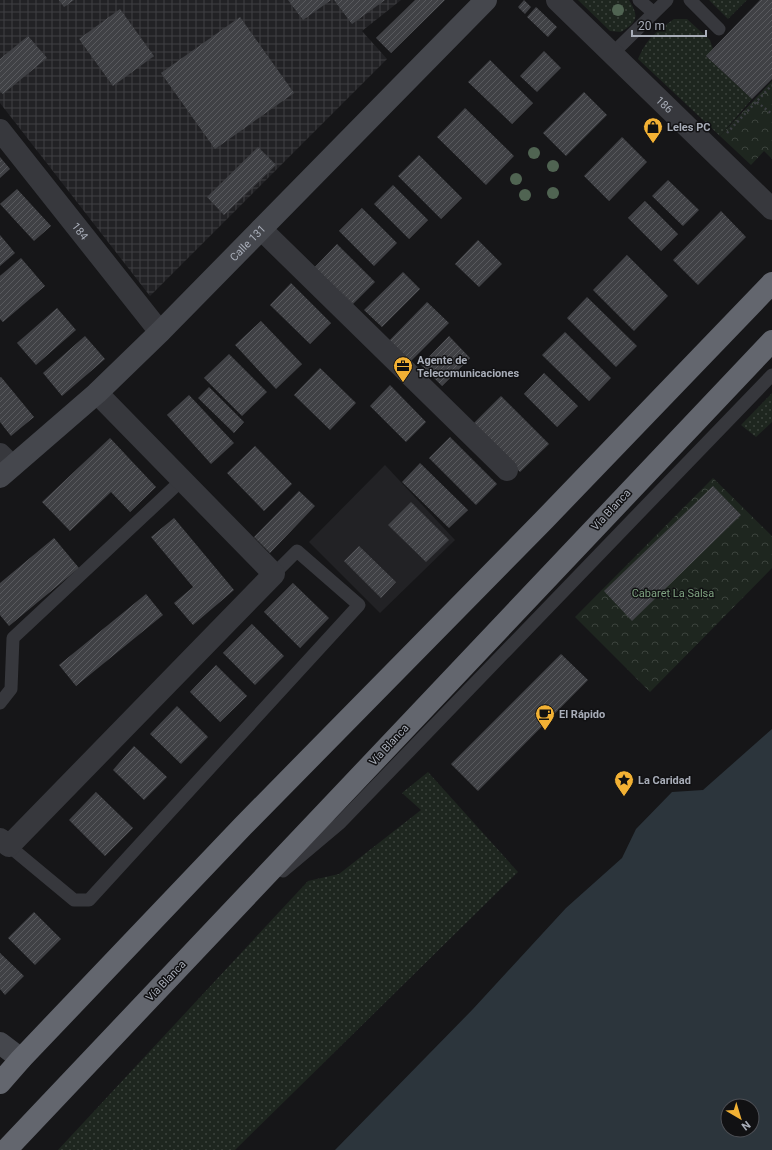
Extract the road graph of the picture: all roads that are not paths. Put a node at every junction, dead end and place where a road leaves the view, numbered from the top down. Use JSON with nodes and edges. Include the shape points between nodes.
{"nodes":[{"id":1,"x":486,"y":0,"type":"edge"},
{"id":2,"x":557,"y":0,"type":"edge"},
{"id":3,"x":639,"y":0,"type":"edge"},
{"id":4,"x":667,"y":0,"type":"edge"},
{"id":5,"x":690,"y":0,"type":"edge"},
{"id":6,"x":654,"y":13,"type":"junction"},
{"id":7,"x":719,"y":29,"type":"dead end"},
{"id":8,"x":612,"y":54,"type":"junction"},
{"id":9,"x":0,"y":130,"type":"edge"},
{"id":10,"x":772,"y":209,"type":"edge"},
{"id":11,"x":261,"y":229,"type":"junction"},
{"id":12,"x":772,"y":283,"type":"edge"},
{"id":13,"x":160,"y":332,"type":"junction"},
{"id":14,"x":772,"y":341,"type":"edge"},
{"id":15,"x":772,"y":375,"type":"edge"},
{"id":16,"x":97,"y":393,"type":"junction"},
{"id":17,"x":4,"y":466,"type":"edge"},
{"id":18,"x":507,"y":470,"type":"dead end"},
{"id":19,"x":182,"y":480,"type":"junction"},
{"id":20,"x":274,"y":574,"type":"junction"},
{"id":21,"x":0,"y":703,"type":"edge"},
{"id":22,"x":4,"y":843,"type":"edge"},
{"id":23,"x":225,"y":920,"type":"junction"},
{"id":24,"x":0,"y":1043,"type":"edge"},
{"id":25,"x":21,"y":1059,"type":"junction"},
{"id":26,"x":0,"y":1083,"type":"edge"},
{"id":27,"x":6,"y":1150,"type":"edge"}],
"edges":[{"from":1,"to":11,"type":"street","name":"Calle 131"},
{"from":2,"to":8,"type":"street","name":"186"},
{"from":3,"to":6,"type":"lane"},
{"from":4,"to":6,"type":"lane"},
{"from":5,"to":7,"type":"lane"},
{"from":6,"to":8,"type":"lane"},
{"from":8,"to":10,"type":"street","name":"186"},
{"from":9,"to":13,"type":"street","name":"184"},
{"from":11,"to":13,"type":"street","name":"Calle 131"},
{"from":11,"to":18,"type":"street"},
{"from":12,"to":25,"type":"highway","via":[[544,520],[243,826]]},
{"from":13,"to":16,"type":"street","name":"Calle 131"},
{"from":14,"to":23,"type":"highway","name":"Vía Blanca"},
{"from":15,"to":23,"type":"lane","via":[[340,823]]},
{"from":16,"to":17,"type":"street","name":"Calle 131"},
{"from":16,"to":19,"type":"street"},
{"from":19,"to":20,"type":"street"},
{"from":19,"to":21,"type":"lane","via":[[13,638],[11,689]]},
{"from":20,"to":22,"type":"street"},
{"from":20,"to":22,"type":"lane","via":[[297,551],[359,605],[89,900],[74,900]]},
{"from":23,"to":27,"type":"highway","name":"Vía Blanca"},
{"from":24,"to":25,"type":"street"},
{"from":25,"to":26,"type":"highway"}]}
